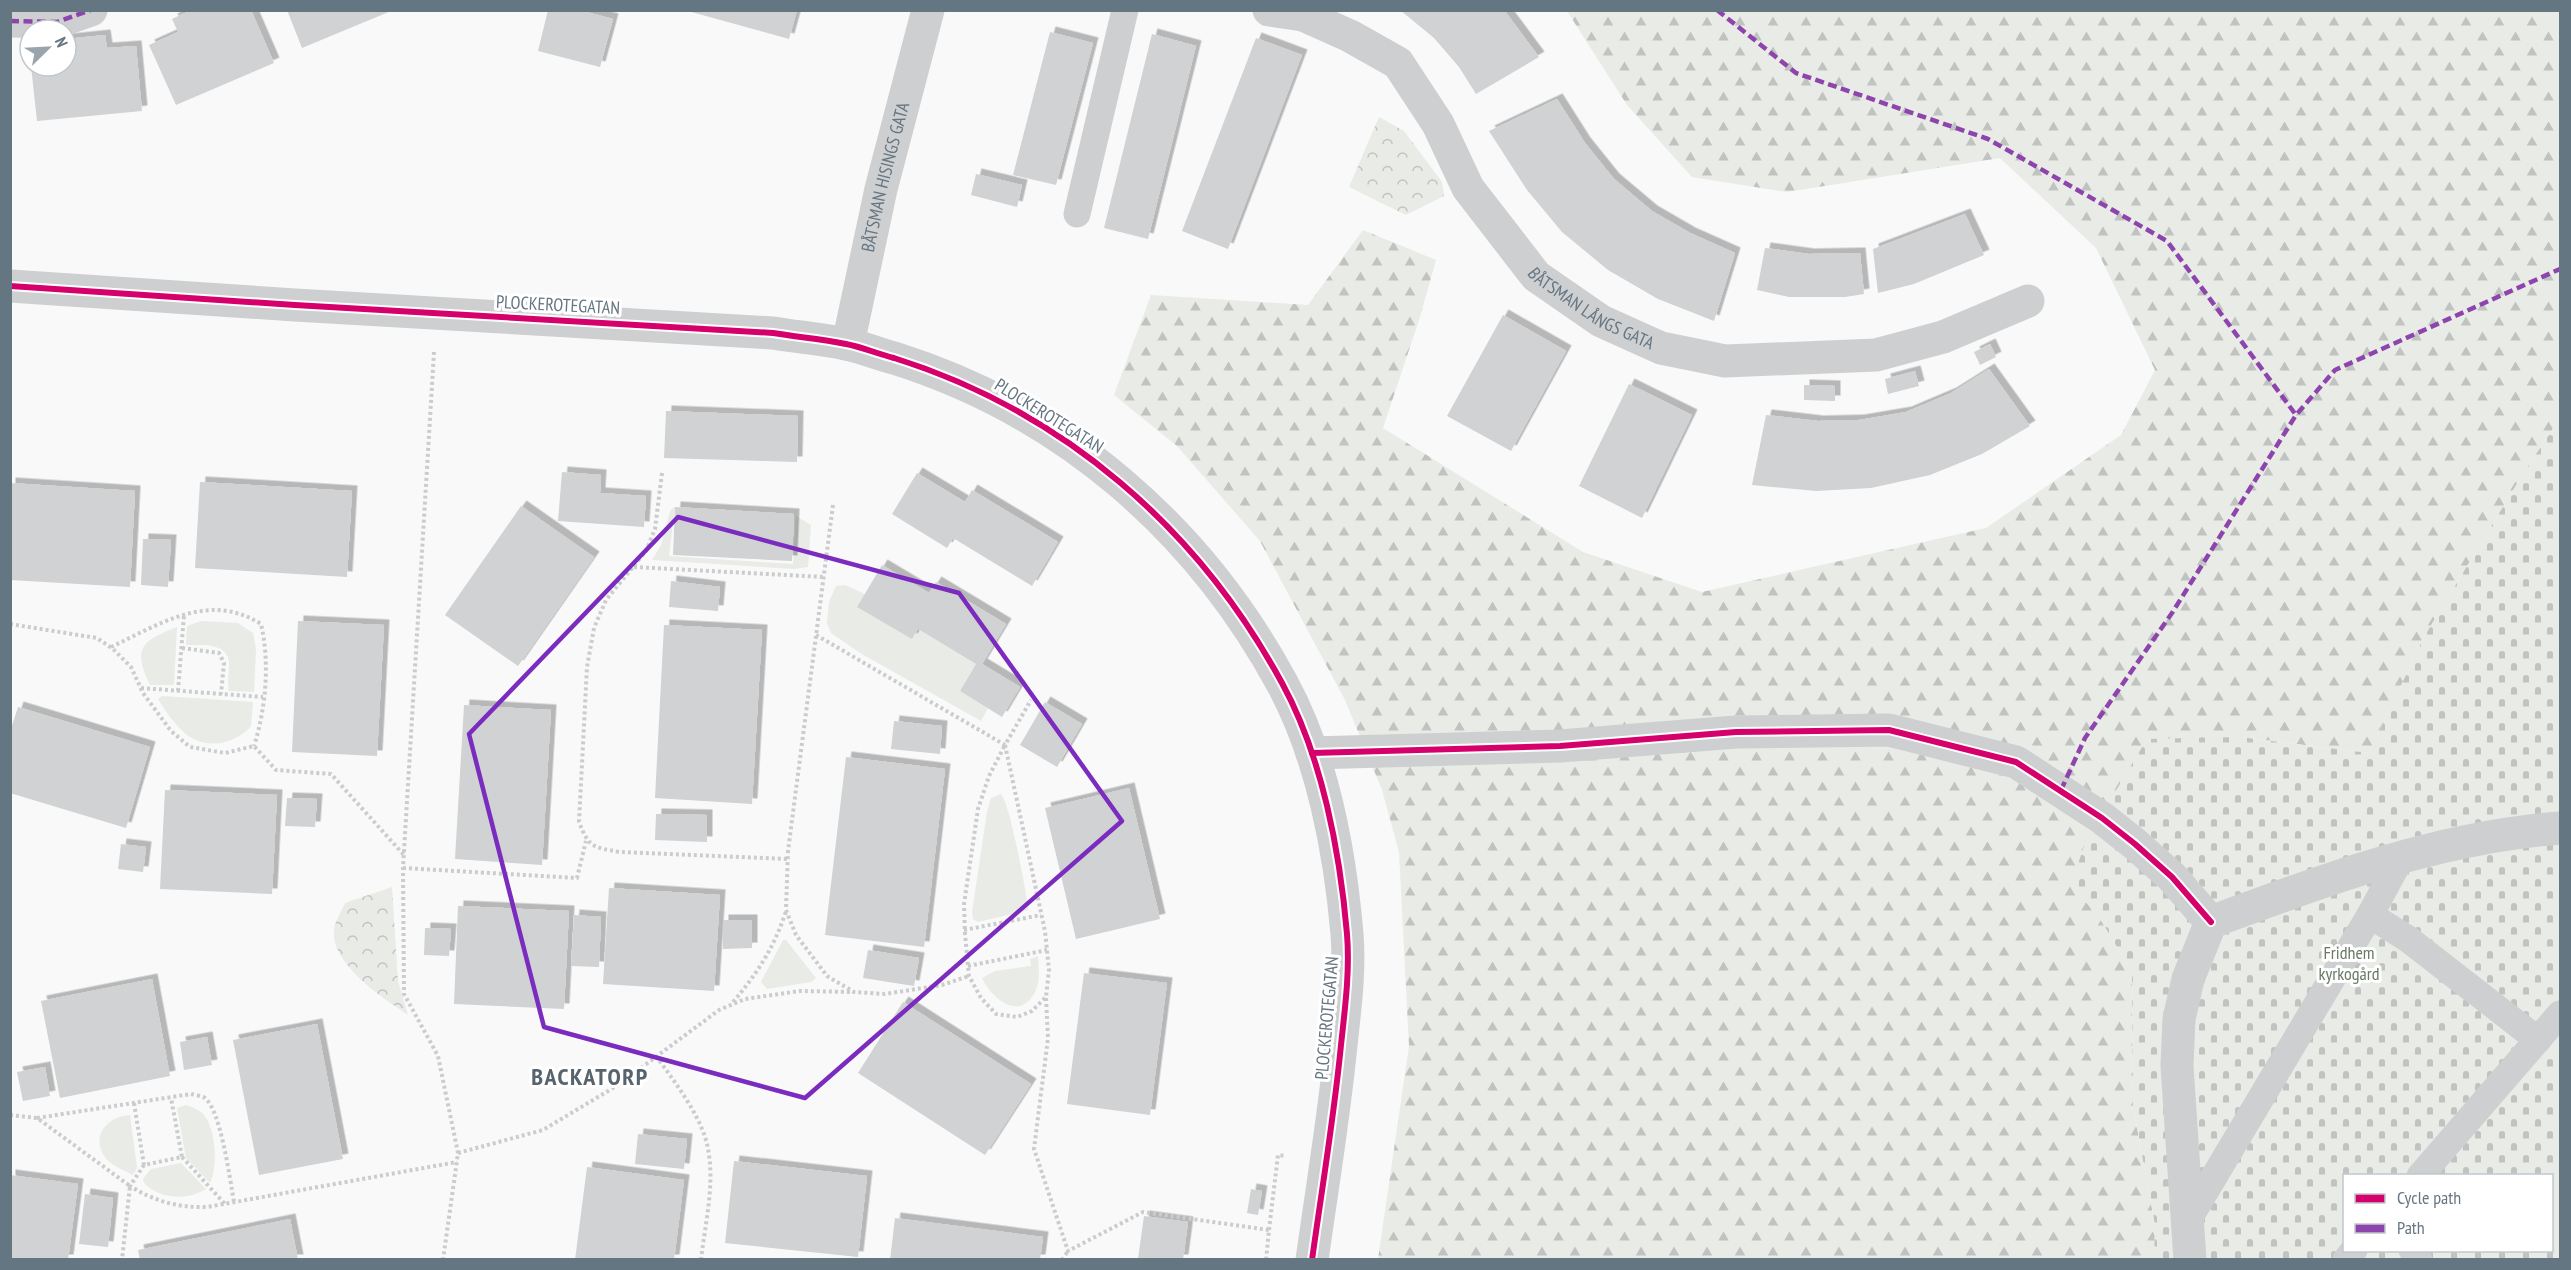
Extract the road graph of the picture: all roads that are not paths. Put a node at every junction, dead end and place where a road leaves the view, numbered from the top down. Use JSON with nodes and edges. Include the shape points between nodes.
{"nodes":[{"id":1,"x":91,"y":10,"type":"edge"},
{"id":2,"x":928,"y":10,"type":"edge"},
{"id":3,"x":1125,"y":10,"type":"edge"},
{"id":4,"x":1269,"y":10,"type":"edge"},
{"id":5,"x":10,"y":21,"type":"edge"},
{"id":6,"x":1077,"y":214,"type":"dead end"},
{"id":7,"x":10,"y":286,"type":"edge"},
{"id":8,"x":2028,"y":301,"type":"dead end"},
{"id":9,"x":848,"y":344,"type":"junction"},
{"id":10,"x":1312,"y":753,"type":"junction"},
{"id":11,"x":2560,"y":828,"type":"edge"},
{"id":12,"x":2402,"y":856,"type":"junction"},
{"id":13,"x":2370,"y":915,"type":"junction"},
{"id":14,"x":2211,"y":922,"type":"junction"},
{"id":15,"x":2560,"y":1014,"type":"edge"},
{"id":16,"x":2538,"y":1040,"type":"junction"},
{"id":17,"x":2422,"y":1174,"type":"edge"},
{"id":18,"x":2187,"y":1222,"type":"junction"},
{"id":19,"x":1312,"y":1260,"type":"edge"},
{"id":20,"x":2190,"y":1260,"type":"edge"}],
"edges":[{"from":1,"to":5,"type":"street","via":[[57,22]]},
{"from":2,"to":9,"type":"street","name":"BÅTSMAN HISINGS GATA","via":[[882,189]]},
{"from":3,"to":6,"type":"lane"},
{"from":4,"to":8,"type":"street","name":"BÅTSMAN LÅNGS GATA","via":[[1303,15],[1398,63],[1438,124],[1468,188],[1536,276],[1601,321],[1661,348],[1725,361],[1876,355],[1943,337]]},
{"from":7,"to":9,"type":"street","name":"PLOCKEROTEGATAN","via":[[773,333]]},
{"from":9,"to":10,"type":"street","name":"PLOCKEROTEGATAN","via":[[918,366],[1001,401],[1081,449],[1128,487],[1232,602],[1283,685]]},
{"from":10,"to":14,"type":"street","via":[[1560,746],[1736,732],[1889,730],[2016,762],[2135,844],[2172,877]]},
{"from":10,"to":19,"type":"street","name":"PLOCKEROTEGATAN","via":[[1338,864],[1348,977]]},
{"from":11,"to":12,"type":"street","via":[[2469,840]]},
{"from":12,"to":13,"type":"lane"},
{"from":12,"to":14,"type":"street"},
{"from":13,"to":16,"type":"lane","via":[[2408,939]]},
{"from":13,"to":18,"type":"lane"},
{"from":14,"to":18,"type":"street","via":[[2188,979],[2179,1019],[2177,1066]]},
{"from":15,"to":16,"type":"lane"},
{"from":16,"to":17,"type":"lane"},
{"from":18,"to":20,"type":"street"}]}
